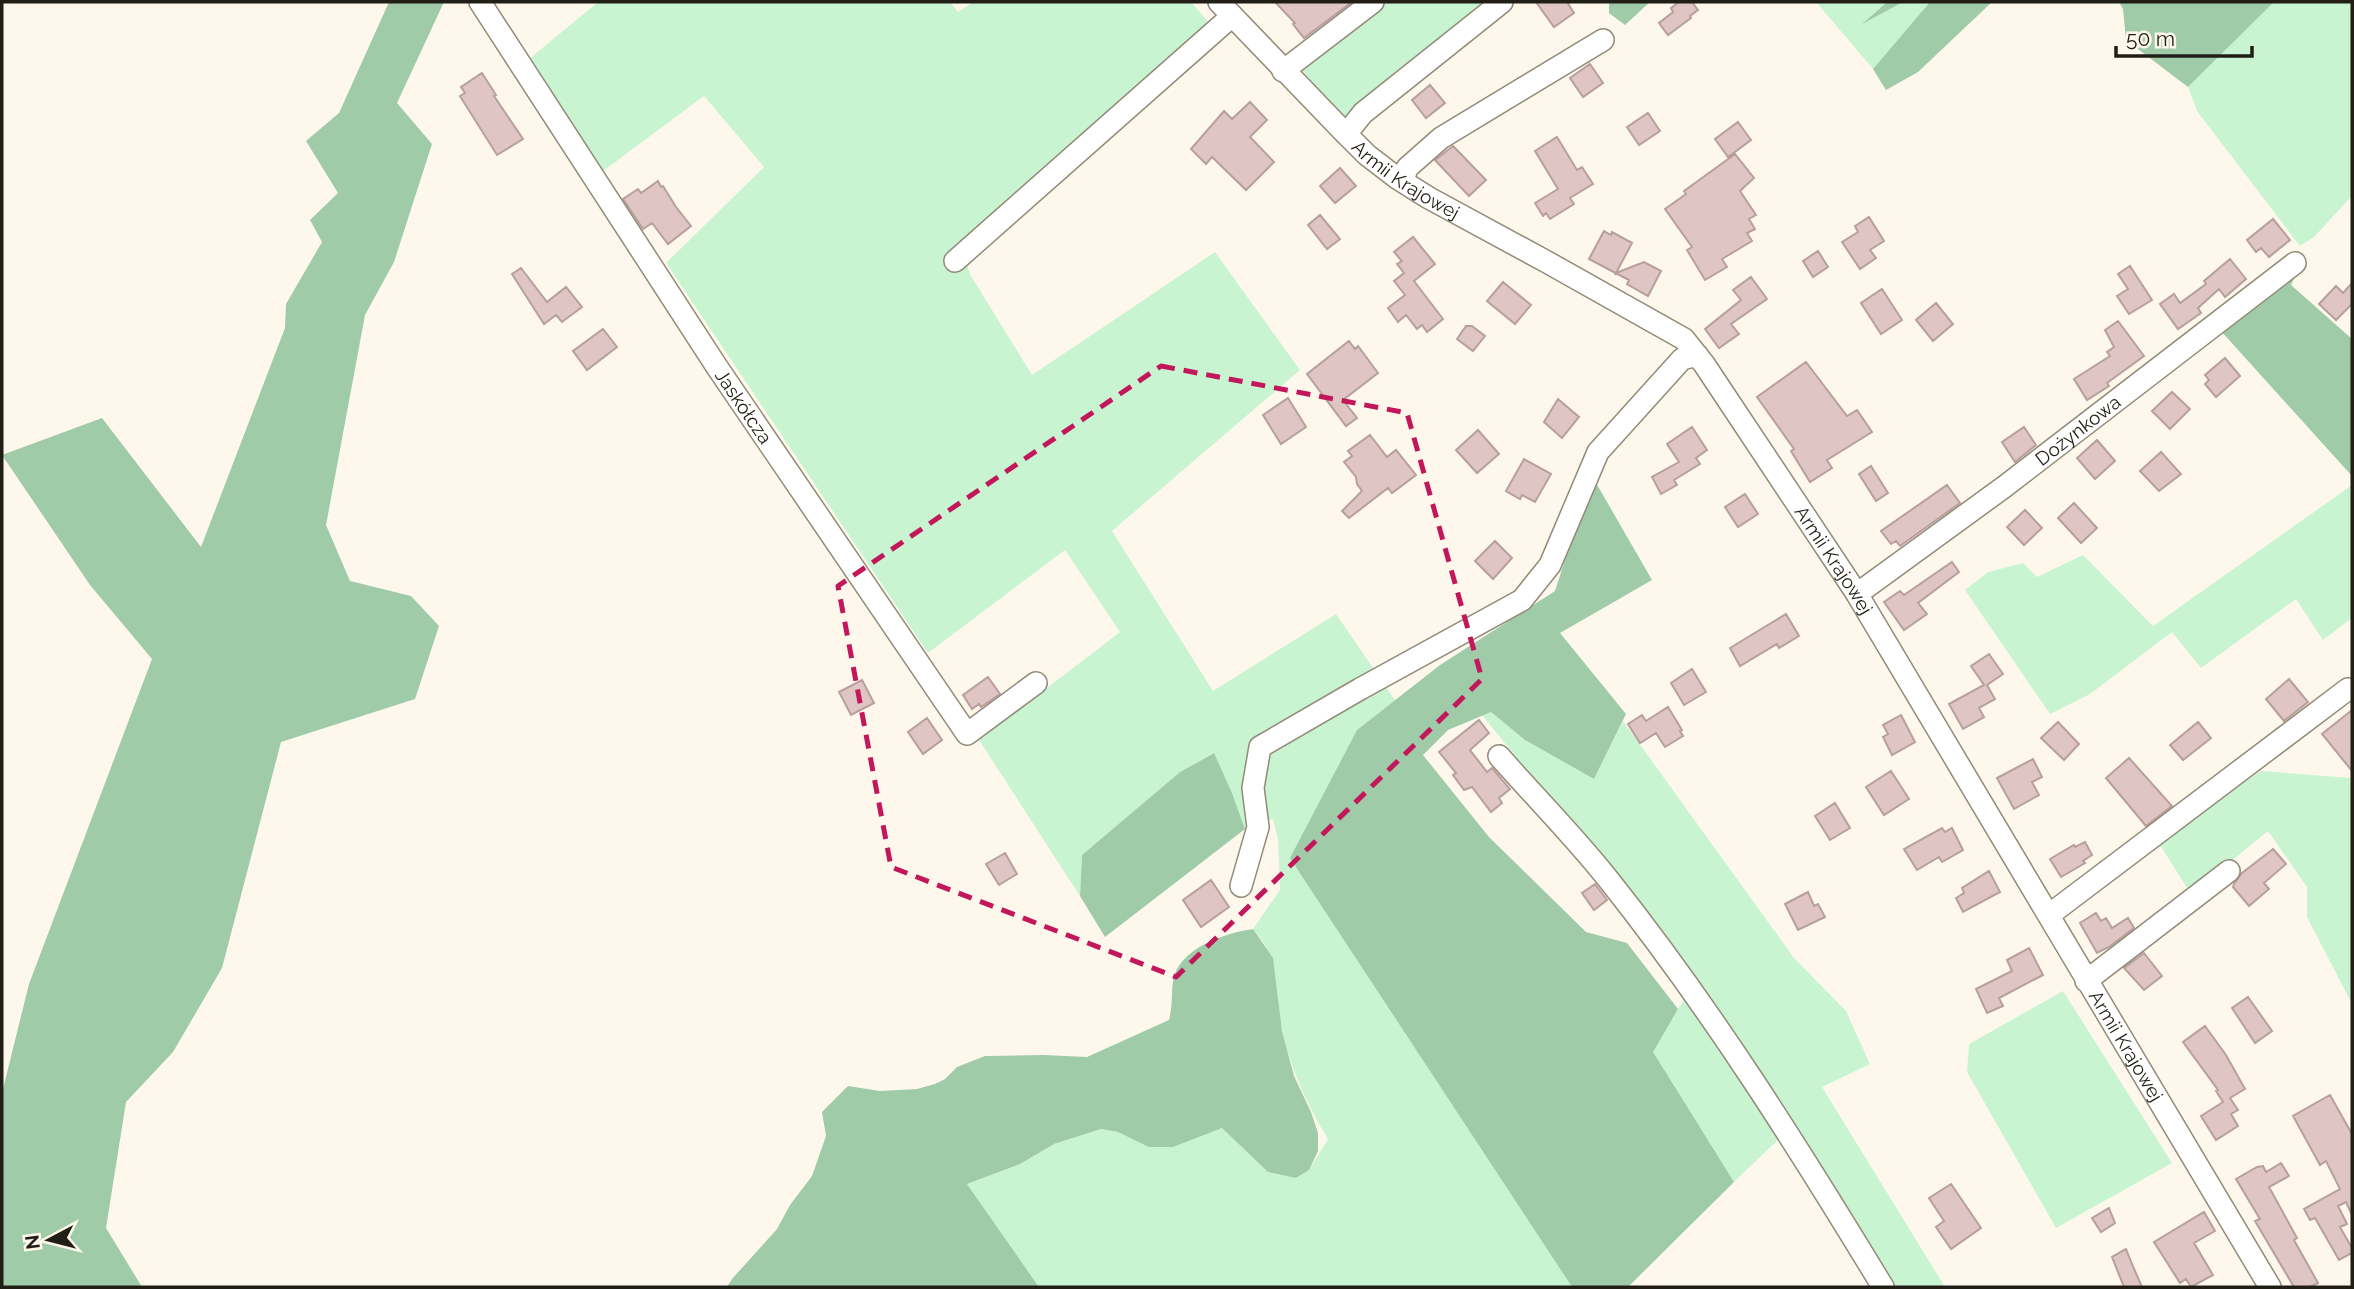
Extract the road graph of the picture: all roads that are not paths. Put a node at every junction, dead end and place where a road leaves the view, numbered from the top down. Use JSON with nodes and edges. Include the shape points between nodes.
{"nodes":[{"id":1,"x":480,"y":2,"type":"edge"},
{"id":2,"x":1373,"y":2,"type":"edge"},
{"id":3,"x":1502,"y":2,"type":"edge"},
{"id":4,"x":1224,"y":6,"type":"edge"},
{"id":5,"x":1603,"y":40,"type":"dead end"},
{"id":6,"x":1283,"y":71,"type":"junction"},
{"id":7,"x":1346,"y":134,"type":"junction"},
{"id":8,"x":1403,"y":181,"type":"junction"},
{"id":9,"x":955,"y":261,"type":"dead end"},
{"id":10,"x":2295,"y":263,"type":"dead end"},
{"id":11,"x":1697,"y":355,"type":"junction"},
{"id":12,"x":1857,"y":594,"type":"junction"},
{"id":13,"x":1036,"y":683,"type":"dead end"},
{"id":14,"x":2347,"y":689,"type":"dead end"},
{"id":15,"x":1499,"y":756,"type":"dead end"},
{"id":16,"x":2229,"y":871,"type":"dead end"},
{"id":17,"x":1241,"y":886,"type":"dead end"},
{"id":18,"x":2049,"y":915,"type":"junction"},
{"id":19,"x":2086,"y":981,"type":"junction"},
{"id":20,"x":1883,"y":1287,"type":"edge"},
{"id":21,"x":2270,"y":1287,"type":"edge"}],
"edges":[{"from":1,"to":13,"type":"street","name":"Jaskółcza","via":[[717,367],[967,734]]},
{"from":2,"to":6,"type":"street"},
{"from":3,"to":7,"type":"street","via":[[1363,113]]},
{"from":4,"to":6,"type":"street","name":"Armii Krajowej"},
{"from":4,"to":9,"type":"street"},
{"from":5,"to":8,"type":"street","via":[[1441,138],[1407,169]]},
{"from":6,"to":7,"type":"street","name":"Armii Krajowej"},
{"from":7,"to":8,"type":"street","name":"Armii Krajowej"},
{"from":8,"to":11,"type":"street","name":"Armii Krajowej","via":[[1684,339]]},
{"from":10,"to":12,"type":"street","name":"Dożynkowa"},
{"from":11,"to":12,"type":"street","name":"Armii Krajowej"},
{"from":11,"to":17,"type":"street","via":[[1682,359],[1598,452],[1550,565],[1522,600],[1260,747],[1253,788],[1258,827]]},
{"from":12,"to":18,"type":"street","name":"Armii Krajowej"},
{"from":14,"to":18,"type":"street"},
{"from":15,"to":20,"type":"street","via":[[1607,878],[1681,978],[1799,1150]]},
{"from":16,"to":19,"type":"street"},
{"from":18,"to":19,"type":"street","name":"Armii Krajowej"},
{"from":19,"to":21,"type":"street","name":"Armii Krajowej"}]}
